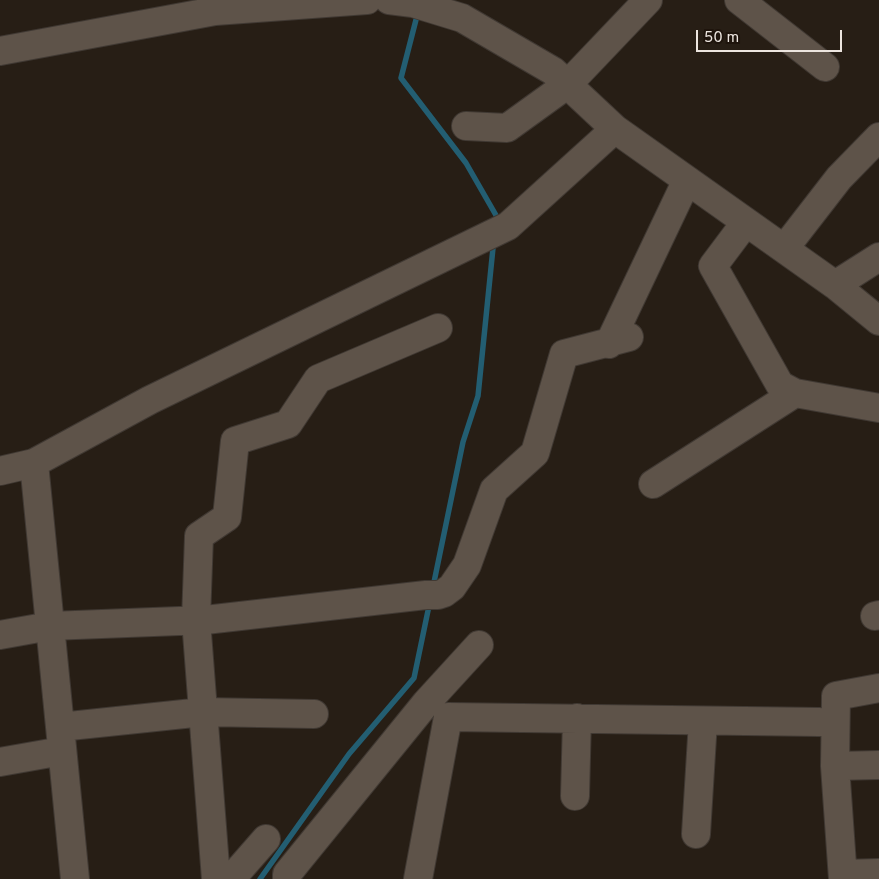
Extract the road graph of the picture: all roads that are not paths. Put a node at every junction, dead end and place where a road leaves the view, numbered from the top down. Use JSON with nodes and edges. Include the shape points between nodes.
{"nodes":[{"id":1,"x":366,"y":0,"type":"edge"},
{"id":2,"x":739,"y":0,"type":"edge"},
{"id":3,"x":411,"y":3,"type":"edge"},
{"id":4,"x":638,"y":3,"type":"edge"},
{"id":5,"x":0,"y":51,"type":"edge"},
{"id":6,"x":825,"y":67,"type":"dead end"},
{"id":7,"x":568,"y":84,"type":"junction"},
{"id":8,"x":466,"y":126,"type":"dead end"},
{"id":9,"x":615,"y":129,"type":"junction"},
{"id":10,"x":879,"y":137,"type":"edge"},
{"id":11,"x":687,"y":180,"type":"junction"},
{"id":12,"x":746,"y":222,"type":"junction"},
{"id":13,"x":784,"y":249,"type":"junction"},
{"id":14,"x":879,"y":258,"type":"edge"},
{"id":15,"x":835,"y":284,"type":"junction"},
{"id":16,"x":879,"y":321,"type":"edge"},
{"id":17,"x":438,"y":328,"type":"dead end"},
{"id":18,"x":795,"y":393,"type":"junction"},
{"id":19,"x":879,"y":408,"type":"edge"},
{"id":20,"x":34,"y":463,"type":"junction"},
{"id":21,"x":0,"y":471,"type":"edge"},
{"id":22,"x":653,"y":484,"type":"dead end"},
{"id":23,"x":196,"y":620,"type":"junction"},
{"id":24,"x":50,"y":626,"type":"junction"},
{"id":25,"x":0,"y":635,"type":"edge"},
{"id":26,"x":479,"y":645,"type":"dead end"},
{"id":27,"x":879,"y":688,"type":"edge"},
{"id":28,"x":203,"y":712,"type":"junction"},
{"id":29,"x":314,"y":714,"type":"dead end"},
{"id":30,"x":577,"y":718,"type":"junction"},
{"id":31,"x":703,"y":721,"type":"junction"},
{"id":32,"x":819,"y":722,"type":"dead end"},
{"id":33,"x":61,"y":739,"type":"junction"},
{"id":34,"x":0,"y":762,"type":"edge"},
{"id":35,"x":879,"y":765,"type":"edge"},
{"id":36,"x":835,"y":766,"type":"junction"},
{"id":37,"x":575,"y":796,"type":"dead end"},
{"id":38,"x":696,"y":834,"type":"dead end"},
{"id":39,"x":266,"y":839,"type":"dead end"},
{"id":40,"x":879,"y":873,"type":"edge"},
{"id":41,"x":843,"y":876,"type":"edge"},
{"id":42,"x":75,"y":879,"type":"edge"},
{"id":43,"x":216,"y":879,"type":"edge"},
{"id":44,"x":230,"y":879,"type":"edge"},
{"id":45,"x":286,"y":879,"type":"edge"},
{"id":46,"x":418,"y":879,"type":"edge"}],
"edges":[{"from":1,"to":5,"type":"street","via":[[215,11]]},
{"from":2,"to":6,"type":"street"},
{"from":3,"to":7,"type":"street","via":[[462,18],[553,71]]},
{"from":4,"to":7,"type":"street"},
{"from":7,"to":8,"type":"street","via":[[507,128]]},
{"from":7,"to":9,"type":"street"},
{"from":9,"to":11,"type":"street"},
{"from":9,"to":20,"type":"street","via":[[508,226],[150,400]]},
{"from":10,"to":13,"type":"street","via":[[839,178]]},
{"from":11,"to":12,"type":"street"},
{"from":11,"to":23,"type":"street","via":[[619,340],[564,354],[535,453],[494,490],[467,565],[452,587],[432,595]]},
{"from":12,"to":13,"type":"street"},
{"from":12,"to":18,"type":"street","via":[[713,266],[780,385]]},
{"from":13,"to":15,"type":"street"},
{"from":14,"to":15,"type":"street"},
{"from":15,"to":16,"type":"street"},
{"from":17,"to":23,"type":"street","via":[[318,379],[288,424],[235,441],[227,517],[199,536]]},
{"from":18,"to":19,"type":"street"},
{"from":18,"to":22,"type":"street"},
{"from":20,"to":21,"type":"street"},
{"from":20,"to":24,"type":"street"},
{"from":23,"to":24,"type":"street"},
{"from":23,"to":28,"type":"street"},
{"from":24,"to":25,"type":"street"},
{"from":24,"to":33,"type":"street"},
{"from":26,"to":45,"type":"street","via":[[426,703]]},
{"from":27,"to":36,"type":"street","via":[[836,696]]},
{"from":28,"to":29,"type":"street"},
{"from":28,"to":33,"type":"street"},
{"from":28,"to":43,"type":"street"},
{"from":30,"to":31,"type":"street"},
{"from":30,"to":37,"type":"street"},
{"from":30,"to":46,"type":"street","via":[[448,717]]},
{"from":31,"to":32,"type":"street"},
{"from":31,"to":38,"type":"street"},
{"from":33,"to":34,"type":"street"},
{"from":33,"to":42,"type":"street"},
{"from":35,"to":36,"type":"street"},
{"from":36,"to":41,"type":"street"},
{"from":39,"to":44,"type":"street"},
{"from":40,"to":41,"type":"street"}]}
